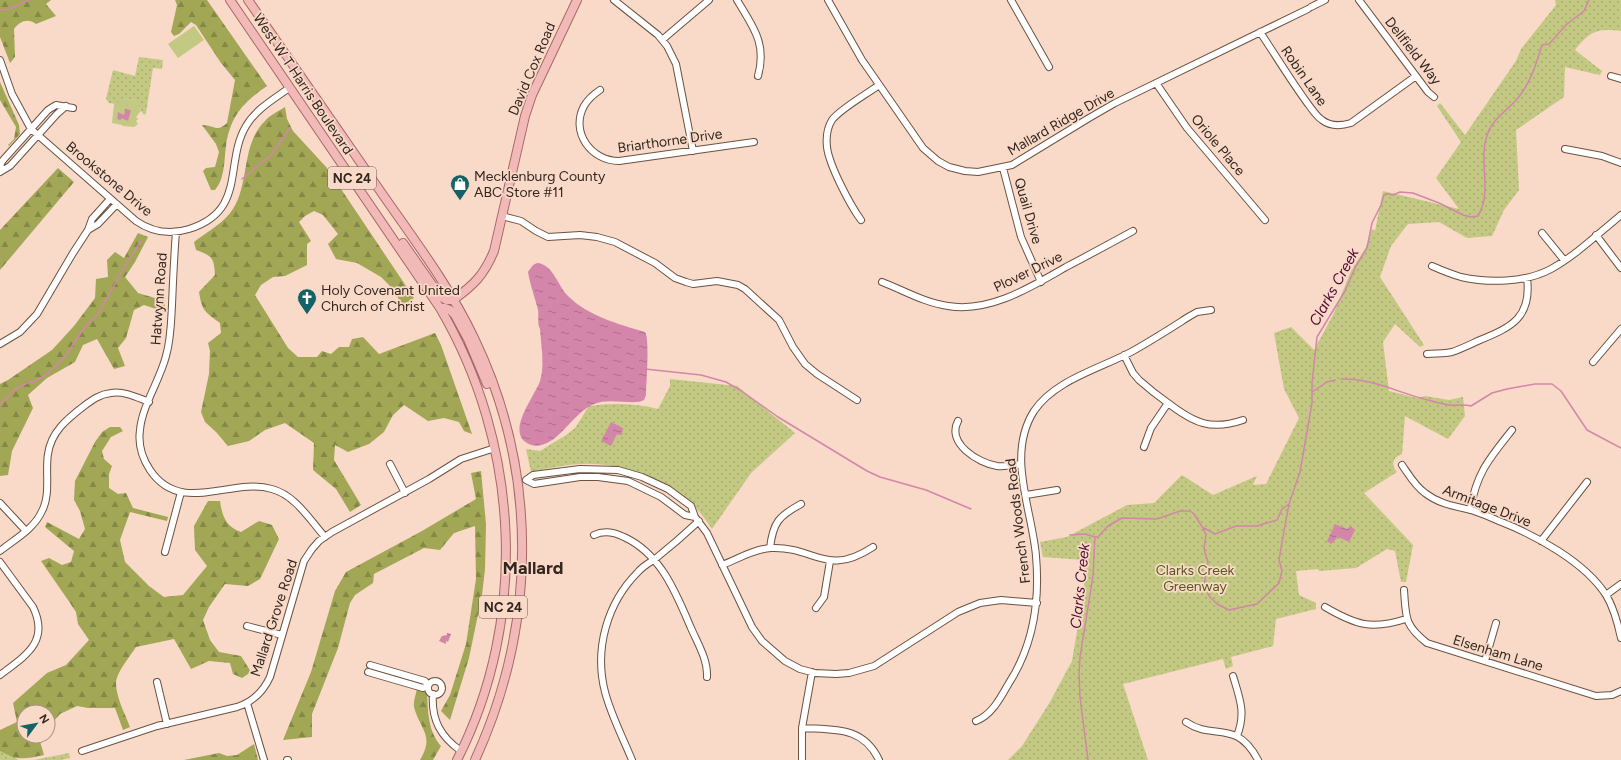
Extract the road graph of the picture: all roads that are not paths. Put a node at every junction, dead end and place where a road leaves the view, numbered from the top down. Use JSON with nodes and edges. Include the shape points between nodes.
{"nodes":[{"id":1,"x":230,"y":0,"type":"edge"},
{"id":2,"x":248,"y":0,"type":"edge"},
{"id":3,"x":577,"y":0,"type":"edge"},
{"id":4,"x":614,"y":0,"type":"edge"},
{"id":5,"x":709,"y":0,"type":"edge"},
{"id":6,"x":737,"y":0,"type":"edge"},
{"id":7,"x":828,"y":0,"type":"edge"},
{"id":8,"x":1011,"y":0,"type":"edge"},
{"id":9,"x":1325,"y":0,"type":"edge"},
{"id":10,"x":1359,"y":0,"type":"edge"},
{"id":11,"x":1260,"y":32,"type":"junction"},
{"id":12,"x":662,"y":40,"type":"junction"},
{"id":13,"x":0,"y":60,"type":"edge"},
{"id":14,"x":1049,"y":67,"type":"dead end"},
{"id":15,"x":758,"y":76,"type":"dead end"},
{"id":16,"x":1416,"y":76,"type":"junction"},
{"id":17,"x":1611,"y":76,"type":"dead end"},
{"id":18,"x":1621,"y":79,"type":"edge"},
{"id":19,"x":1156,"y":83,"type":"junction"},
{"id":20,"x":880,"y":85,"type":"junction"},
{"id":21,"x":289,"y":88,"type":"junction"},
{"id":22,"x":600,"y":90,"type":"dead end"},
{"id":23,"x":1434,"y":97,"type":"dead end"},
{"id":24,"x":66,"y":106,"type":"junction"},
{"id":25,"x":73,"y":108,"type":"dead end"},
{"id":26,"x":31,"y":129,"type":"junction"},
{"id":27,"x":38,"y":135,"type":"junction"},
{"id":28,"x":754,"y":142,"type":"dead end"},
{"id":29,"x":1565,"y":149,"type":"dead end"},
{"id":30,"x":693,"y":151,"type":"junction"},
{"id":31,"x":1621,"y":164,"type":"edge"},
{"id":32,"x":1003,"y":168,"type":"junction"},
{"id":33,"x":0,"y":171,"type":"edge"},
{"id":34,"x":110,"y":199,"type":"junction"},
{"id":35,"x":366,"y":199,"type":"junction"},
{"id":36,"x":116,"y":205,"type":"junction"},
{"id":37,"x":1621,"y":215,"type":"edge"},
{"id":38,"x":502,"y":216,"type":"junction"},
{"id":39,"x":861,"y":220,"type":"dead end"},
{"id":40,"x":1265,"y":220,"type":"dead end"},
{"id":41,"x":88,"y":230,"type":"junction"},
{"id":42,"x":1133,"y":231,"type":"dead end"},
{"id":43,"x":176,"y":232,"type":"junction"},
{"id":44,"x":1542,"y":233,"type":"dead end"},
{"id":45,"x":1596,"y":235,"type":"junction"},
{"id":46,"x":1564,"y":260,"type":"junction"},
{"id":47,"x":1432,"y":266,"type":"dead end"},
{"id":48,"x":1621,"y":268,"type":"edge"},
{"id":49,"x":1527,"y":278,"type":"junction"},
{"id":50,"x":882,"y":282,"type":"dead end"},
{"id":51,"x":1041,"y":282,"type":"junction"},
{"id":52,"x":454,"y":300,"type":"junction"},
{"id":53,"x":440,"y":308,"type":"junction"},
{"id":54,"x":1211,"y":310,"type":"dead end"},
{"id":55,"x":1621,"y":329,"type":"edge"},
{"id":56,"x":0,"y":344,"type":"edge"},
{"id":57,"x":1427,"y":354,"type":"dead end"},
{"id":58,"x":1124,"y":355,"type":"junction"},
{"id":59,"x":1593,"y":362,"type":"dead end"},
{"id":60,"x":857,"y":400,"type":"dead end"},
{"id":61,"x":149,"y":402,"type":"junction"},
{"id":62,"x":1168,"y":403,"type":"junction"},
{"id":63,"x":1243,"y":420,"type":"dead end"},
{"id":64,"x":958,"y":421,"type":"dead end"},
{"id":65,"x":507,"y":428,"type":"junction"},
{"id":66,"x":1512,"y":430,"type":"dead end"},
{"id":67,"x":1144,"y":446,"type":"dead end"},
{"id":68,"x":496,"y":448,"type":"junction"},
{"id":69,"x":390,"y":464,"type":"dead end"},
{"id":70,"x":1021,"y":464,"type":"junction"},
{"id":71,"x":1402,"y":465,"type":"dead end"},
{"id":72,"x":522,"y":481,"type":"junction"},
{"id":73,"x":1587,"y":482,"type":"dead end"},
{"id":74,"x":1057,"y":490,"type":"dead end"},
{"id":75,"x":181,"y":492,"type":"junction"},
{"id":76,"x":405,"y":493,"type":"junction"},
{"id":77,"x":1026,"y":495,"type":"junction"},
{"id":78,"x":0,"y":503,"type":"edge"},
{"id":79,"x":801,"y":504,"type":"dead end"},
{"id":80,"x":1470,"y":510,"type":"junction"},
{"id":81,"x":697,"y":519,"type":"junction"},
{"id":82,"x":26,"y":531,"type":"junction"},
{"id":83,"x":594,"y":535,"type":"dead end"},
{"id":84,"x":325,"y":537,"type":"junction"},
{"id":85,"x":1541,"y":541,"type":"junction"},
{"id":86,"x":873,"y":546,"type":"dead end"},
{"id":87,"x":770,"y":548,"type":"junction"},
{"id":88,"x":0,"y":551,"type":"edge"},
{"id":89,"x":164,"y":552,"type":"dead end"},
{"id":90,"x":654,"y":560,"type":"junction"},
{"id":91,"x":830,"y":561,"type":"junction"},
{"id":92,"x":0,"y":562,"type":"edge"},
{"id":93,"x":722,"y":565,"type":"junction"},
{"id":94,"x":1621,"y":584,"type":"edge"},
{"id":95,"x":1404,"y":590,"type":"dead end"},
{"id":96,"x":1606,"y":596,"type":"junction"},
{"id":97,"x":1037,"y":603,"type":"junction"},
{"id":98,"x":1325,"y":606,"type":"dead end"},
{"id":99,"x":816,"y":608,"type":"dead end"},
{"id":100,"x":1406,"y":619,"type":"junction"},
{"id":101,"x":1496,"y":623,"type":"dead end"},
{"id":102,"x":247,"y":626,"type":"dead end"},
{"id":103,"x":282,"y":635,"type":"junction"},
{"id":104,"x":1621,"y":638,"type":"edge"},
{"id":105,"x":1485,"y":661,"type":"junction"},
{"id":106,"x":370,"y":665,"type":"dead end"},
{"id":107,"x":368,"y":672,"type":"dead end"},
{"id":108,"x":812,"y":672,"type":"junction"},
{"id":109,"x":0,"y":675,"type":"edge"},
{"id":110,"x":1234,"y":676,"type":"dead end"},
{"id":111,"x":707,"y":677,"type":"dead end"},
{"id":112,"x":157,"y":682,"type":"dead end"},
{"id":113,"x":428,"y":686,"type":"junction"},
{"id":114,"x":1621,"y":691,"type":"edge"},
{"id":115,"x":433,"y":694,"type":"junction"},
{"id":116,"x":247,"y":703,"type":"junction"},
{"id":117,"x":976,"y":721,"type":"dead end"},
{"id":118,"x":1186,"y":722,"type":"dead end"},
{"id":119,"x":166,"y":724,"type":"junction"},
{"id":120,"x":802,"y":728,"type":"junction"},
{"id":121,"x":1237,"y":736,"type":"junction"},
{"id":122,"x":82,"y":751,"type":"dead end"},
{"id":123,"x":461,"y":751,"type":"junction"},
{"id":124,"x":264,"y":760,"type":"edge"},
{"id":125,"x":457,"y":760,"type":"edge"},
{"id":126,"x":475,"y":760,"type":"edge"},
{"id":127,"x":632,"y":760,"type":"edge"},
{"id":128,"x":802,"y":760,"type":"edge"},
{"id":129,"x":879,"y":760,"type":"edge"},
{"id":130,"x":1258,"y":760,"type":"edge"}],
"edges":[{"from":1,"to":21,"type":"main road","name":"West W T Harris Boulevard","number":"NC 24"},
{"from":2,"to":52,"type":"main road","name":"West W T Harris Boulevard","number":"NC 24"},
{"from":3,"to":38,"type":"main road","name":"David Cox Road","via":[[532,95]]},
{"from":4,"to":12,"type":"street"},
{"from":5,"to":12,"type":"street"},
{"from":6,"to":15,"type":"street","via":[[759,41],[762,56]]},
{"from":7,"to":20,"type":"street","name":"Mallard Ridge Drive","via":[[859,56]]},
{"from":8,"to":14,"type":"street"},
{"from":9,"to":11,"type":"street","name":"Mallard Ridge Drive"},
{"from":10,"to":16,"type":"street","name":"Dellfield Way"},
{"from":11,"to":16,"type":"street","name":"Robin Lane","via":[[1318,117],[1333,125],[1351,123]]},
{"from":11,"to":19,"type":"street","name":"Mallard Ridge Drive"},
{"from":12,"to":30,"type":"street","via":[[676,64]]},
{"from":13,"to":26,"type":"street","name":"Brookstone Drive","via":[[16,101]]},
{"from":16,"to":23,"type":"street","name":"Dellfield Way"},
{"from":17,"to":18,"type":"street"},
{"from":19,"to":32,"type":"street","name":"Mallard Ridge Drive","via":[[1089,118],[1016,164]]},
{"from":19,"to":40,"type":"street","name":"Oriole Place","via":[[1187,128]]},
{"from":20,"to":32,"type":"street","name":"Mallard Ridge Drive","via":[[923,148],[938,161],[965,171]]},
{"from":20,"to":39,"type":"street","via":[[835,118],[829,127],[827,137],[832,164],[849,204]]},
{"from":21,"to":35,"type":"main road","name":"West W T Harris Boulevard","number":"NC 24"},
{"from":21,"to":43,"type":"street","name":"Brookstone Drive","via":[[260,108],[245,127],[238,147],[231,187],[214,216],[194,228]]},
{"from":22,"to":30,"type":"street","name":"Briarthorne Drive","via":[[585,104],[580,123],[584,142],[597,155],[607,160],[619,161]]},
{"from":24,"to":25,"type":"street"},
{"from":24,"to":26,"type":"street","via":[[52,107]]},
{"from":24,"to":27,"type":"street"},
{"from":26,"to":27,"type":"street","name":"Brookstone Drive"},
{"from":26,"to":33,"type":"street","via":[[1,163]]},
{"from":27,"to":33,"type":"street","via":[[10,166]]},
{"from":27,"to":34,"type":"street","name":"Brookstone Drive"},
{"from":28,"to":30,"type":"street","name":"Briarthorne Drive"},
{"from":29,"to":31,"type":"street","via":[[1602,156]]},
{"from":32,"to":51,"type":"street","name":"Quail Drive","via":[[1021,238]]},
{"from":34,"to":36,"type":"street","name":"Brookstone Drive"},
{"from":34,"to":41,"type":"street","via":[[92,219]]},
{"from":35,"to":52,"type":"main road","via":[[398,236],[440,296],[446,300]]},
{"from":35,"to":53,"type":"main road","name":"West W T Harris Boulevard","number":"NC 24"},
{"from":36,"to":41,"type":"street","via":[[98,224]]},
{"from":36,"to":43,"type":"street","name":"Brookstone Drive","via":[[149,228]]},
{"from":37,"to":45,"type":"street"},
{"from":38,"to":52,"type":"main road","name":"David Cox Road","via":[[494,251],[484,272],[471,287]]},
{"from":38,"to":60,"type":"street","via":[[521,221],[548,237],[584,235],[615,242],[655,263],[674,278],[686,282],[693,284],[717,281],[738,285],[779,320],[792,347],[805,364]]},
{"from":41,"to":56,"type":"street","via":[[37,314],[20,332]]},
{"from":42,"to":51,"type":"street","name":"Plover Drive"},
{"from":43,"to":61,"type":"street","name":"Hatwynn Road","via":[[169,342],[162,370]]},
{"from":44,"to":46,"type":"street"},
{"from":45,"to":46,"type":"street"},
{"from":45,"to":48,"type":"street"},
{"from":46,"to":49,"type":"street","via":[[1546,272]]},
{"from":47,"to":49,"type":"street","via":[[1473,279]]},
{"from":49,"to":57,"type":"street","via":[[1525,306],[1508,328],[1454,351]]},
{"from":50,"to":51,"type":"street","name":"Plover Drive","via":[[936,304],[959,307],[985,305]]},
{"from":52,"to":65,"type":"main road","name":"West W T Harris Boulevard","number":"NC 24","via":[[483,359]]},
{"from":53,"to":65,"type":"main road","via":[[448,309],[455,315],[477,358]]},
{"from":53,"to":68,"type":"main road","name":"West W T Harris Boulevard","number":"NC 24","via":[[462,348]]},
{"from":54,"to":58,"type":"street","name":"French Woods Road","via":[[1197,312]]},
{"from":55,"to":59,"type":"street"},
{"from":58,"to":62,"type":"street","via":[[1139,380]]},
{"from":58,"to":70,"type":"street","name":"French Woods Road","via":[[1062,385],[1045,398],[1033,413],[1025,430]]},
{"from":61,"to":75,"type":"street","name":"Hatwynn Road","via":[[140,429],[139,439],[143,456],[159,480]]},
{"from":61,"to":82,"type":"street","via":[[123,393],[102,394],[66,420],[54,436],[49,449],[43,510]]},
{"from":62,"to":63,"type":"street","via":[[1187,417],[1202,423],[1223,425]]},
{"from":62,"to":67,"type":"street","via":[[1151,428]]},
{"from":64,"to":70,"type":"street","via":[[955,430],[958,440],[974,458],[996,466]]},
{"from":65,"to":72,"type":"main road","name":"West W T Harris Boulevard","number":"NC 24"},
{"from":66,"to":80,"type":"street","via":[[1483,468]]},
{"from":68,"to":76,"type":"street","name":"Mallard Grove Road","via":[[461,459]]},
{"from":68,"to":123,"type":"main road","name":"West W T Harris Boulevard","number":"NC 24","via":[[505,508],[505,587],[499,636],[491,669],[479,710]]},
{"from":69,"to":76,"type":"street"},
{"from":70,"to":77,"type":"street","name":"French Woods Road"},
{"from":71,"to":80,"type":"street","name":"Armitage Drive","via":[[1414,482],[1430,496],[1442,503]]},
{"from":72,"to":81,"type":"street","via":[[534,484],[580,477],[628,481],[661,497],[685,515]]},
{"from":72,"to":81,"type":"street","via":[[533,475],[580,469],[618,470],[668,489],[691,506]]},
{"from":72,"to":126,"type":"main road","name":"West W T Harris Boulevard","number":"NC 24","via":[[522,548],[516,632],[498,700]]},
{"from":73,"to":85,"type":"street"},
{"from":74,"to":77,"type":"street"},
{"from":75,"to":84,"type":"street","name":"Hatwynn Road","via":[[198,494],[255,486],[273,489],[294,502]]},
{"from":75,"to":89,"type":"street"},
{"from":76,"to":84,"type":"street","name":"Mallard Grove Road"},
{"from":77,"to":97,"type":"street","name":"French Woods Road","via":[[1036,555]]},
{"from":78,"to":82,"type":"street"},
{"from":79,"to":87,"type":"street","via":[[777,522]]},
{"from":80,"to":85,"type":"street","name":"Armitage Drive"},
{"from":81,"to":90,"type":"street"},
{"from":81,"to":93,"type":"street","via":[[707,533]]},
{"from":82,"to":88,"type":"street"},
{"from":83,"to":90,"type":"street","via":[[606,532],[619,535],[642,548]]},
{"from":84,"to":103,"type":"street","name":"Mallard Grove Road","via":[[304,560]]},
{"from":85,"to":96,"type":"street","name":"Armitage Drive","via":[[1580,568]]},
{"from":86,"to":91,"type":"street","via":[[851,558]]},
{"from":87,"to":91,"type":"street","via":[[788,549]]},
{"from":87,"to":93,"type":"street"},
{"from":90,"to":111,"type":"street","via":[[666,575],[704,656]]},
{"from":90,"to":127,"type":"street","via":[[630,580],[618,597],[608,621],[602,646],[605,692]]},
{"from":91,"to":99,"type":"street","via":[[824,597]]},
{"from":92,"to":109,"type":"street","via":[[33,607],[39,627],[32,649]]},
{"from":93,"to":108,"type":"street","via":[[752,627],[762,641],[785,661]]},
{"from":94,"to":96,"type":"street"},
{"from":95,"to":100,"type":"street"},
{"from":96,"to":104,"type":"street","name":"Armitage Drive"},
{"from":97,"to":108,"type":"street","via":[[1001,600],[980,603],[958,612],[874,666],[848,673]]},
{"from":97,"to":117,"type":"street","name":"French Woods Road","via":[[1030,637],[1018,667],[988,714]]},
{"from":98,"to":100,"type":"street","via":[[1347,619],[1367,625],[1389,624]]},
{"from":100,"to":105,"type":"street","name":"Elsenham Lane","via":[[1417,635],[1427,643]]},
{"from":101,"to":105,"type":"street"},
{"from":102,"to":103,"type":"street"},
{"from":103,"to":116,"type":"street","name":"Mallard Grove Road","via":[[266,685],[257,697]]},
{"from":105,"to":114,"type":"street","name":"Elsenham Lane","via":[[1596,696],[1612,695]]},
{"from":106,"to":113,"type":"street","via":[[425,681]]},
{"from":107,"to":113,"type":"street","via":[[423,688]]},
{"from":108,"to":120,"type":"street"},
{"from":110,"to":121,"type":"street","via":[[1243,714]]},
{"from":112,"to":119,"type":"street"},
{"from":113,"to":115,"type":"street"},
{"from":113,"to":115,"type":"street","via":[[435,681],[441,684],[440,693]]},
{"from":115,"to":123,"type":"street","via":[[433,710],[439,728],[450,743]]},
{"from":116,"to":119,"type":"street","name":"Mallard Grove Road"},
{"from":116,"to":124,"type":"street"},
{"from":118,"to":121,"type":"street","via":[[1195,728],[1225,731]]},
{"from":119,"to":122,"type":"street","name":"Mallard Grove Road"},
{"from":120,"to":128,"type":"street"},
{"from":120,"to":129,"type":"street","via":[[852,733],[863,739]]},
{"from":121,"to":130,"type":"street","via":[[1248,744]]},
{"from":123,"to":125,"type":"main road","name":"West W T Harris Boulevard","number":"NC 24"}]}
